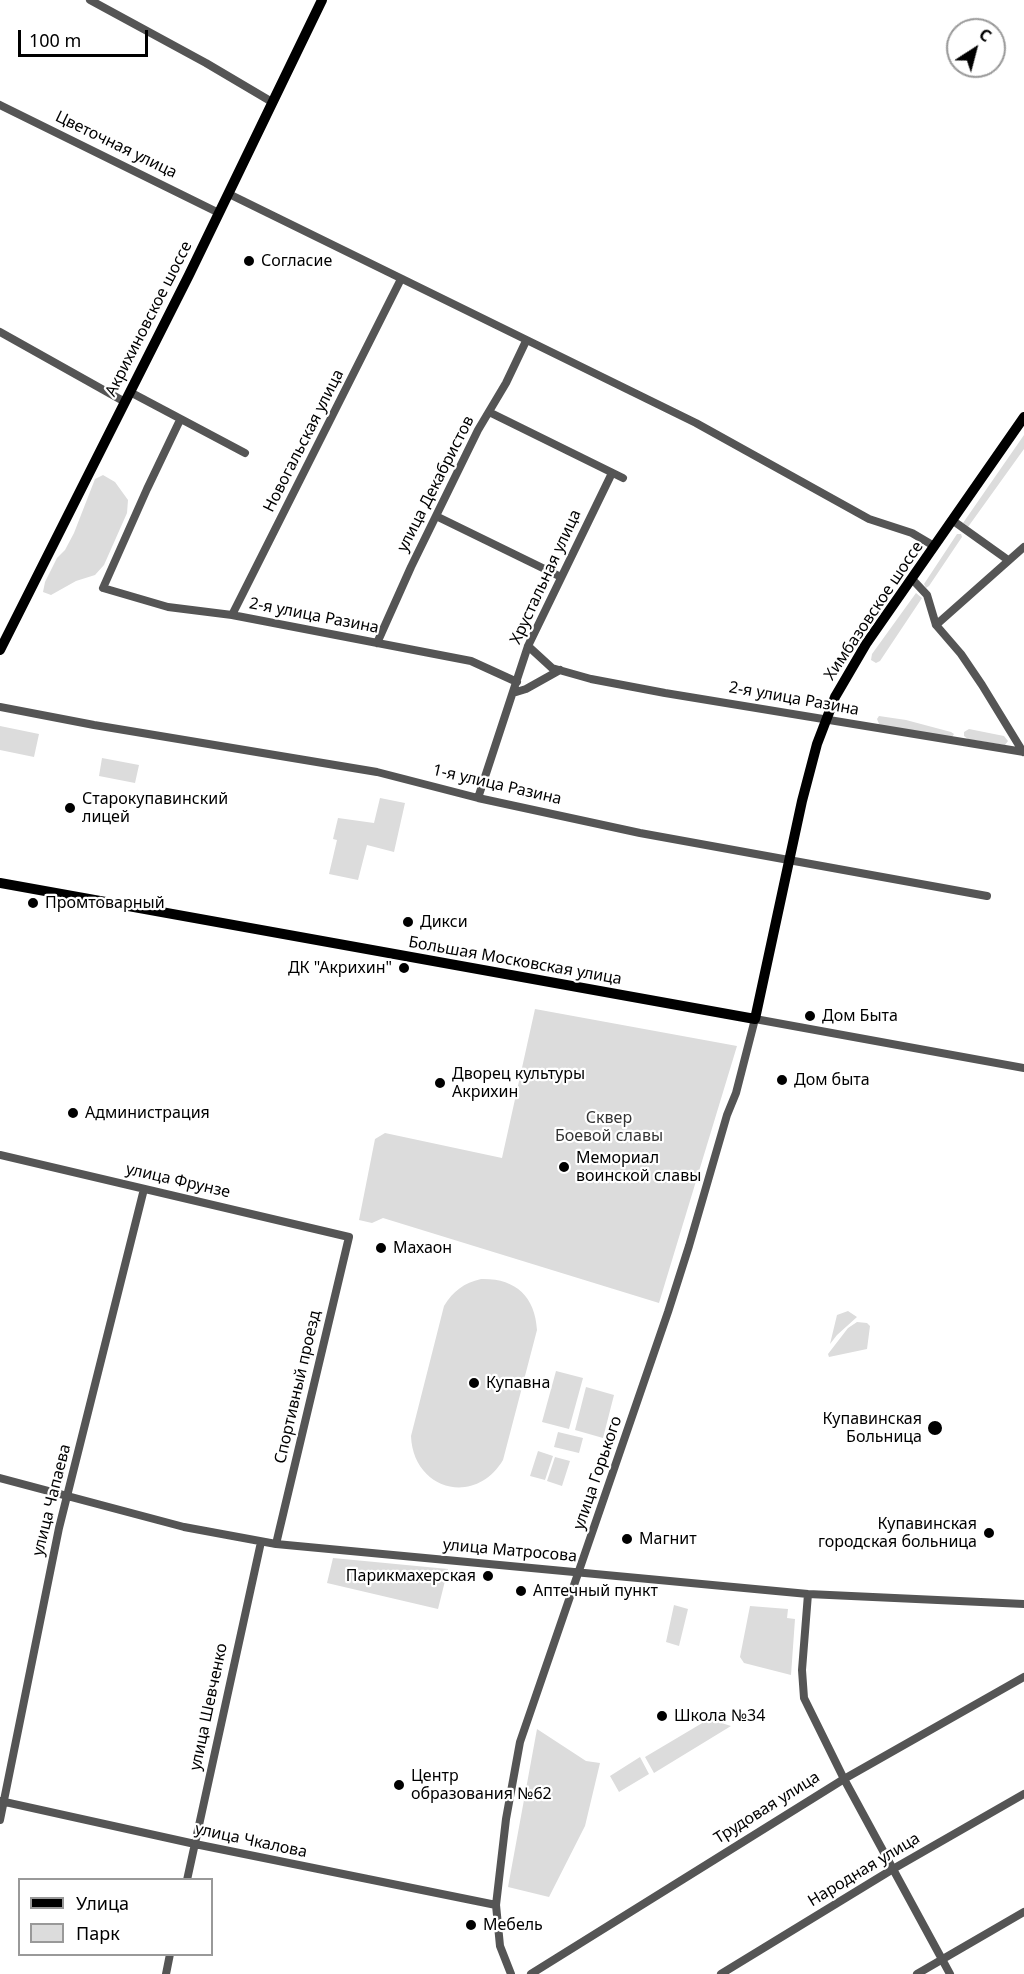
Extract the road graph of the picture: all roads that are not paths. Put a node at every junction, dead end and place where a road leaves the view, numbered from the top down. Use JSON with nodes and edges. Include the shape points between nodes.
{"nodes":[{"id":1,"x":90,"y":0,"type":"edge"},
{"id":2,"x":322,"y":0,"type":"edge"},
{"id":3,"x":272,"y":102,"type":"junction"},
{"id":4,"x":0,"y":105,"type":"edge"},
{"id":5,"x":229,"y":194,"type":"junction"},
{"id":6,"x":219,"y":213,"type":"junction"},
{"id":7,"x":401,"y":279,"type":"junction"},
{"id":8,"x":0,"y":332,"type":"edge"},
{"id":9,"x":526,"y":341,"type":"junction"},
{"id":10,"x":127,"y":397,"type":"junction"},
{"id":11,"x":489,"y":412,"type":"junction"},
{"id":12,"x":1024,"y":417,"type":"edge"},
{"id":13,"x":180,"y":420,"type":"junction"},
{"id":14,"x":245,"y":453,"type":"dead end"},
{"id":15,"x":612,"y":473,"type":"junction"},
{"id":16,"x":623,"y":478,"type":"dead end"},
{"id":17,"x":436,"y":516,"type":"junction"},
{"id":18,"x":952,"y":520,"type":"junction"},
{"id":19,"x":934,"y":546,"type":"junction"},
{"id":20,"x":1024,"y":547,"type":"edge"},
{"id":21,"x":1008,"y":560,"type":"junction"},
{"id":22,"x":561,"y":577,"type":"junction"},
{"id":23,"x":912,"y":579,"type":"junction"},
{"id":24,"x":232,"y":615,"type":"junction"},
{"id":25,"x":936,"y":625,"type":"junction"},
{"id":26,"x":377,"y":643,"type":"junction"},
{"id":27,"x":528,"y":646,"type":"junction"},
{"id":28,"x":0,"y":650,"type":"edge"},
{"id":29,"x":560,"y":670,"type":"junction"},
{"id":30,"x":517,"y":682,"type":"junction"},
{"id":31,"x":513,"y":693,"type":"junction"},
{"id":32,"x":0,"y":706,"type":"edge"},
{"id":33,"x":826,"y":719,"type":"junction"},
{"id":34,"x":1024,"y":752,"type":"edge"},
{"id":35,"x":478,"y":798,"type":"junction"},
{"id":36,"x":788,"y":860,"type":"junction"},
{"id":37,"x":0,"y":883,"type":"edge"},
{"id":38,"x":987,"y":896,"type":"dead end"},
{"id":39,"x":755,"y":1019,"type":"junction"},
{"id":40,"x":1024,"y":1068,"type":"edge"},
{"id":41,"x":0,"y":1155,"type":"edge"},
{"id":42,"x":144,"y":1189,"type":"junction"},
{"id":43,"x":349,"y":1237,"type":"joint"},
{"id":44,"x":0,"y":1478,"type":"edge"},
{"id":45,"x":68,"y":1497,"type":"junction"},
{"id":46,"x":261,"y":1542,"type":"junction"},
{"id":47,"x":276,"y":1544,"type":"junction"},
{"id":48,"x":578,"y":1572,"type":"junction"},
{"id":49,"x":808,"y":1594,"type":"junction"},
{"id":50,"x":1024,"y":1604,"type":"edge"},
{"id":51,"x":1024,"y":1677,"type":"edge"},
{"id":52,"x":844,"y":1779,"type":"junction"},
{"id":53,"x":1024,"y":1794,"type":"edge"},
{"id":54,"x":2,"y":1801,"type":"edge"},
{"id":55,"x":0,"y":1820,"type":"edge"},
{"id":56,"x":195,"y":1844,"type":"junction"},
{"id":57,"x":893,"y":1869,"type":"junction"},
{"id":58,"x":187,"y":1878,"type":"edge"},
{"id":59,"x":496,"y":1905,"type":"junction"},
{"id":60,"x":1024,"y":1912,"type":"edge"},
{"id":61,"x":170,"y":1956,"type":"edge"},
{"id":62,"x":943,"y":1959,"type":"junction"},
{"id":63,"x":166,"y":1974,"type":"edge"},
{"id":64,"x":511,"y":1974,"type":"edge"},
{"id":65,"x":531,"y":1974,"type":"edge"},
{"id":66,"x":721,"y":1974,"type":"edge"},
{"id":67,"x":917,"y":1974,"type":"edge"},
{"id":68,"x":950,"y":1974,"type":"edge"}],
"edges":[{"from":1,"to":3,"type":"street"},
{"from":2,"to":3,"type":"main road","name":"Акрихиновское шоссе"},
{"from":3,"to":5,"type":"main road","name":"Акрихиновское шоссе"},
{"from":4,"to":6,"type":"street","name":"Цветочная улица"},
{"from":5,"to":6,"type":"main road","name":"Акрихиновское шоссе"},
{"from":5,"to":7,"type":"street"},
{"from":6,"to":10,"type":"main road","name":"Акрихиновское шоссе"},
{"from":7,"to":9,"type":"street"},
{"from":7,"to":24,"type":"street","name":"Новогальская улица"},
{"from":8,"to":10,"type":"street"},
{"from":9,"to":11,"type":"street","name":"улица Декабристов"},
{"from":9,"to":19,"type":"street","via":[[696,423],[869,519],[912,533]]},
{"from":10,"to":13,"type":"street"},
{"from":10,"to":28,"type":"main road","name":"Акрихиновское шоссе"},
{"from":11,"to":15,"type":"street"},
{"from":11,"to":17,"type":"street","name":"улица Декабристов"},
{"from":12,"to":18,"type":"main road","name":"Химбазовское шоссе"},
{"from":13,"to":14,"type":"street"},
{"from":13,"to":24,"type":"street","name":"2-я улица Разина","via":[[103,588],[168,607]]},
{"from":15,"to":16,"type":"street"},
{"from":15,"to":22,"type":"street","name":"Хрустальная улица"},
{"from":17,"to":22,"type":"street"},
{"from":17,"to":26,"type":"street","name":"улица Декабристов"},
{"from":18,"to":19,"type":"main road","name":"Химбазовское шоссе"},
{"from":18,"to":21,"type":"street"},
{"from":19,"to":23,"type":"main road","name":"Химбазовское шоссе"},
{"from":20,"to":21,"type":"street"},
{"from":21,"to":25,"type":"street"},
{"from":22,"to":27,"type":"street","name":"Хрустальная улица"},
{"from":23,"to":25,"type":"street","via":[[927,595]]},
{"from":23,"to":33,"type":"main road","name":"Химбазовское шоссе","via":[[852,666]]},
{"from":24,"to":26,"type":"street","name":"2-я улица Разина"},
{"from":25,"to":34,"type":"street","via":[[982,684]]},
{"from":26,"to":30,"type":"street","name":"2-я улица Разина","via":[[471,661]]},
{"from":27,"to":29,"type":"street","name":"2-я улица Разина","via":[[552,668]]},
{"from":27,"to":30,"type":"street","name":"Хрустальная улица"},
{"from":29,"to":31,"type":"street"},
{"from":29,"to":33,"type":"street","name":"2-я улица Разина","via":[[634,687]]},
{"from":30,"to":31,"type":"street","name":"Хрустальная улица"},
{"from":31,"to":35,"type":"street","name":"Хрустальная улица"},
{"from":32,"to":35,"type":"street","name":"1-я улица Разина","via":[[377,772]]},
{"from":33,"to":34,"type":"street","name":"2-я улица Разина"},
{"from":33,"to":36,"type":"main road","name":"Химбазовское шоссе"},
{"from":35,"to":36,"type":"street","name":"1-я улица Разина"},
{"from":36,"to":38,"type":"street","name":"1-я улица Разина"},
{"from":36,"to":39,"type":"main road","name":"Химбазовское шоссе"},
{"from":37,"to":39,"type":"main road","name":"Большая Московская улица"},
{"from":39,"to":40,"type":"street","name":"Большая Московская улица"},
{"from":39,"to":48,"type":"street","name":"улица Горького","via":[[689,1246]]},
{"from":41,"to":42,"type":"street","name":"улица Фрунзе"},
{"from":42,"to":43,"type":"street","name":"улица Фрунзе"},
{"from":42,"to":45,"type":"street","name":"улица Чапаева"},
{"from":43,"to":47,"type":"street","name":"Спортивный проезд"},
{"from":44,"to":45,"type":"street","name":"улица Матросова"},
{"from":45,"to":46,"type":"street","name":"улица Матросова"},
{"from":45,"to":54,"type":"street","name":"улица Чапаева"},
{"from":46,"to":47,"type":"street","name":"улица Матросова"},
{"from":46,"to":56,"type":"street","name":"улица Шевченко"},
{"from":47,"to":48,"type":"street","name":"улица Матросова"},
{"from":48,"to":49,"type":"street","name":"улица Матросова"},
{"from":48,"to":59,"type":"street","name":"улица Горького","via":[[520,1742]]},
{"from":49,"to":50,"type":"street","name":"улица Матросова"},
{"from":49,"to":52,"type":"street","via":[[802,1685],[810,1713]]},
{"from":51,"to":52,"type":"street","name":"Трудовая улица"},
{"from":52,"to":57,"type":"street"},
{"from":52,"to":65,"type":"street","name":"Трудовая улица"},
{"from":53,"to":57,"type":"street","name":"Народная улица"},
{"from":54,"to":55,"type":"street","name":"улица Чапаева"},
{"from":54,"to":56,"type":"street","name":"улица Чкалова"},
{"from":56,"to":58,"type":"street","name":"улица Шевченко"},
{"from":56,"to":59,"type":"street","name":"улица Чкалова"},
{"from":57,"to":62,"type":"street"},
{"from":57,"to":66,"type":"street","name":"Народная улица"},
{"from":59,"to":64,"type":"street","name":"улица Горького","via":[[500,1946]]},
{"from":60,"to":62,"type":"street"},
{"from":61,"to":63,"type":"street"},
{"from":62,"to":67,"type":"street"},
{"from":62,"to":68,"type":"street"}]}
